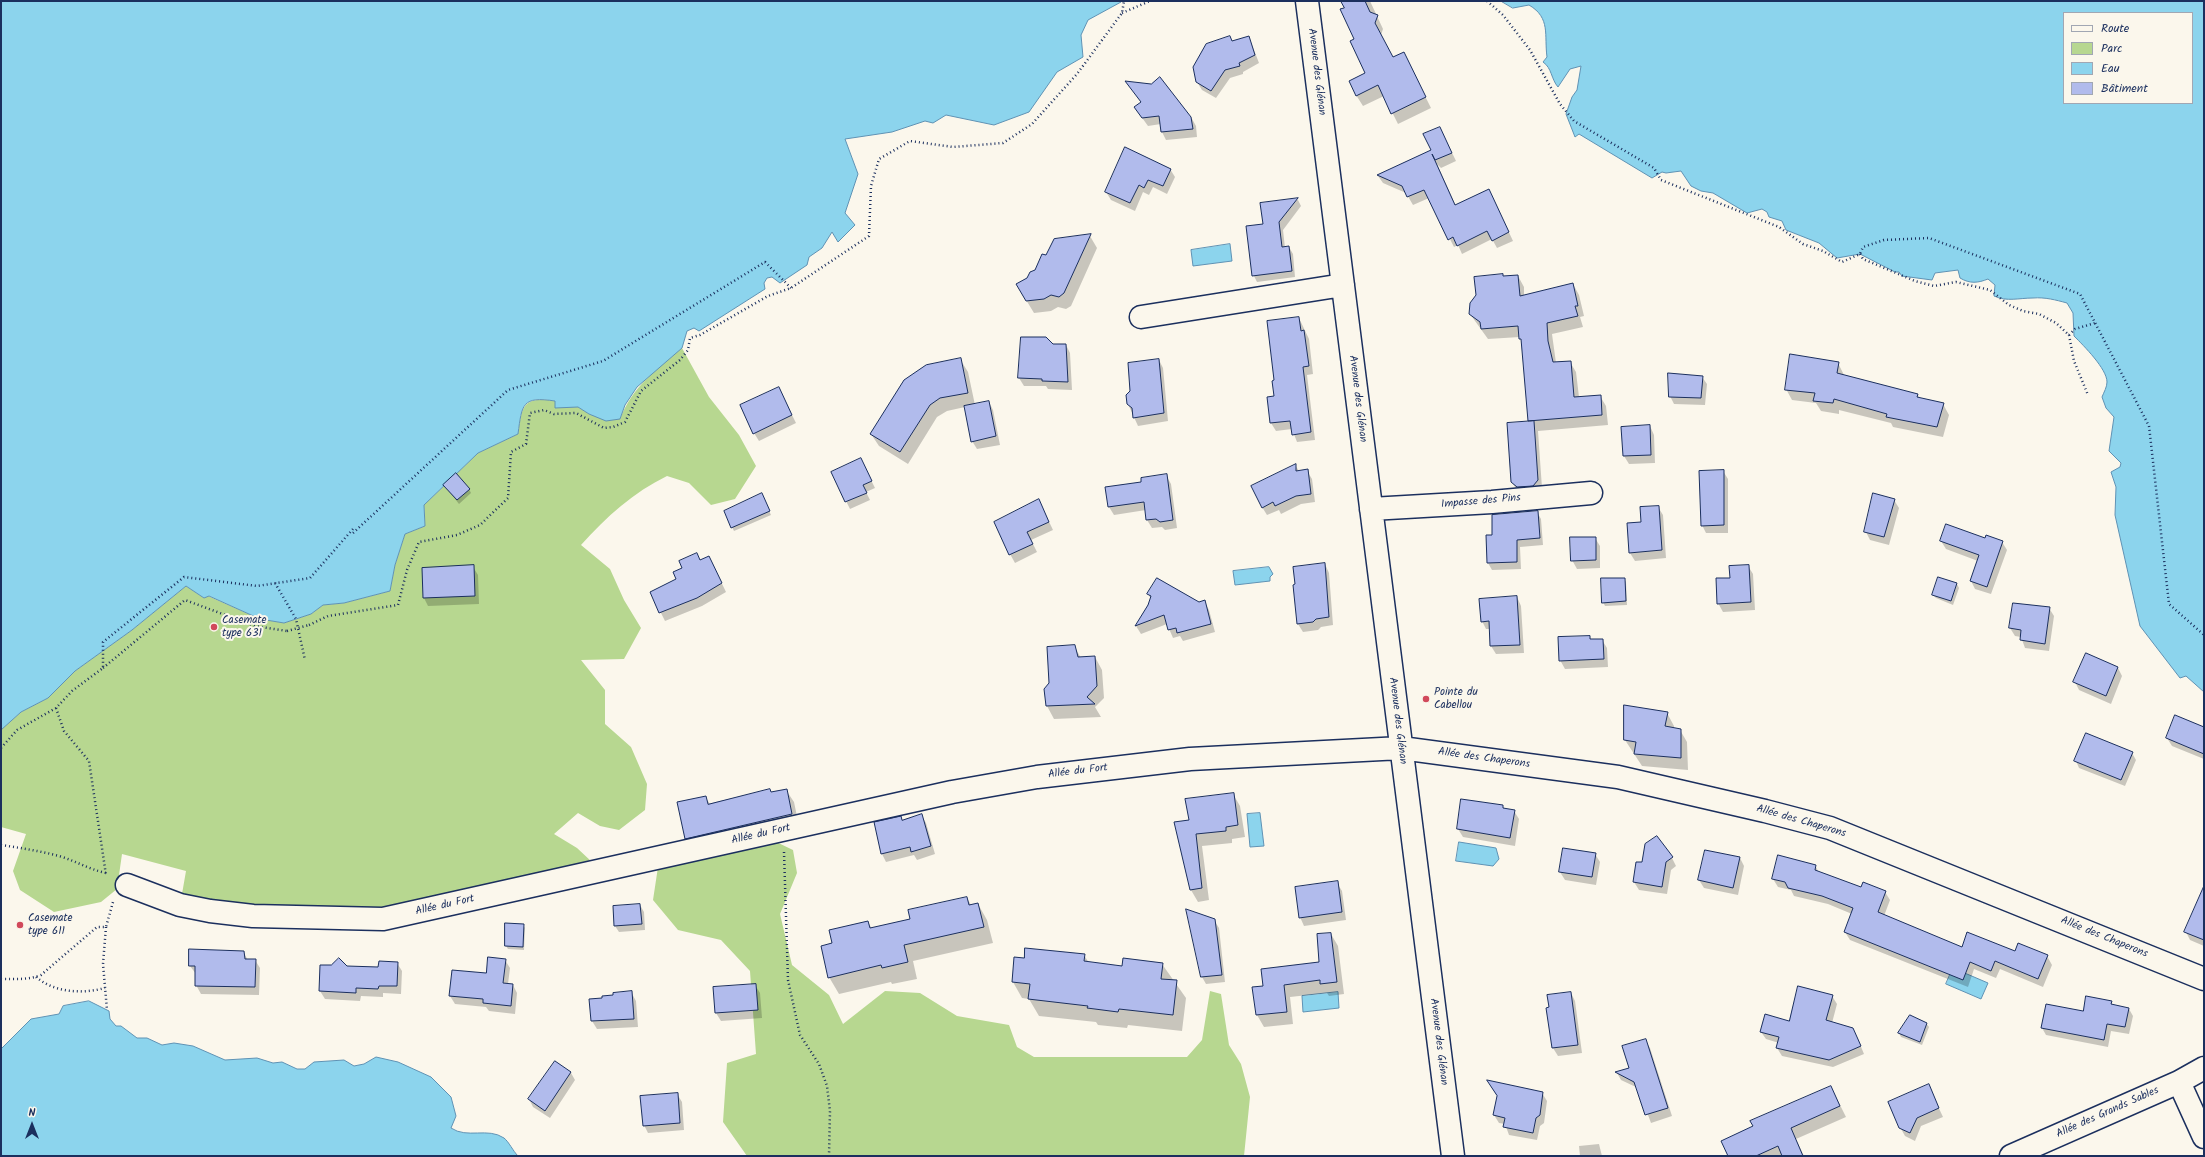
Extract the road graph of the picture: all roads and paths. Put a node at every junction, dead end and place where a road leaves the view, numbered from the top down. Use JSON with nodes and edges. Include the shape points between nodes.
{"nodes":[{"id":1,"x":1124,"y":1,"type":"edge"},
{"id":2,"x":1150,"y":1,"type":"edge"},
{"id":3,"x":1307,"y":1,"type":"edge"},
{"id":4,"x":1487,"y":1,"type":"edge"},
{"id":5,"x":1122,"y":13,"type":"junction"},
{"id":6,"x":1860,"y":254,"type":"junction"},
{"id":7,"x":1343,"y":286,"type":"junction"},
{"id":8,"x":791,"y":288,"type":"junction"},
{"id":9,"x":1141,"y":317,"type":"dead end"},
{"id":10,"x":2095,"y":322,"type":"junction"},
{"id":11,"x":2069,"y":335,"type":"junction"},
{"id":12,"x":2088,"y":395,"type":"dead end"},
{"id":13,"x":1591,"y":492,"type":"dead end"},
{"id":14,"x":1371,"y":509,"type":"junction"},
{"id":15,"x":275,"y":583,"type":"junction"},
{"id":16,"x":2204,"y":635,"type":"edge"},
{"id":17,"x":305,"y":660,"type":"dead end"},
{"id":18,"x":103,"y":668,"type":"junction"},
{"id":19,"x":56,"y":708,"type":"junction"},
{"id":20,"x":1,"y":748,"type":"edge"},
{"id":21,"x":1401,"y":748,"type":"junction"},
{"id":22,"x":784,"y":829,"type":"junction"},
{"id":23,"x":1,"y":845,"type":"edge"},
{"id":24,"x":106,"y":873,"type":"junction"},
{"id":25,"x":118,"y":883,"type":"junction"},
{"id":26,"x":106,"y":926,"type":"junction"},
{"id":27,"x":36,"y":977,"type":"junction"},
{"id":28,"x":1,"y":979,"type":"edge"},
{"id":29,"x":2204,"y":979,"type":"edge"},
{"id":30,"x":105,"y":988,"type":"junction"},
{"id":31,"x":107,"y":1010,"type":"dead end"},
{"id":32,"x":2204,"y":1068,"type":"edge"},
{"id":33,"x":2180,"y":1082,"type":"junction"},
{"id":34,"x":2204,"y":1137,"type":"edge"},
{"id":35,"x":829,"y":1156,"type":"edge"},
{"id":36,"x":1453,"y":1156,"type":"edge"},
{"id":37,"x":2011,"y":1156,"type":"edge"}],
"edges":[{"from":1,"to":5,"type":"path"},
{"from":2,"to":5,"type":"path"},
{"from":3,"to":7,"type":"street","name":"Avenue des Glénan"},
{"from":4,"to":6,"type":"path","via":[[1503,15],[1530,50],[1560,104],[1574,121],[1654,168],[1661,180],[1779,227],[1802,244],[1823,251],[1842,262]]},
{"from":5,"to":8,"type":"path","via":[[1076,74],[1032,124],[1002,143],[953,147],[910,141],[879,159],[871,186],[869,236]]},
{"from":6,"to":10,"type":"path","via":[[1863,247],[1884,240],[1929,238],[2080,294]]},
{"from":6,"to":11,"type":"path","via":[[1863,259],[1897,276],[1914,281],[1934,286],[1956,282],[1990,290],[2023,312],[2039,314],[2056,323]]},
{"from":7,"to":9,"type":"street"},
{"from":7,"to":14,"type":"street","name":"Avenue des Glénan"},
{"from":8,"to":15,"type":"path","via":[[765,262],[603,361],[508,390],[353,531],[310,578]]},
{"from":8,"to":18,"type":"path","bridge":true,"via":[[768,296],[700,335],[690,338],[688,350],[680,360],[641,391],[625,422],[604,428],[576,413],[554,414],[544,410],[530,413],[526,444],[511,452],[508,498],[480,525],[457,535],[419,542],[406,570],[398,605],[328,616],[287,631],[255,626],[186,600]]},
{"from":10,"to":11,"type":"path","via":[[2075,329]]},
{"from":10,"to":16,"type":"path","via":[[2149,426],[2169,604]]},
{"from":11,"to":12,"type":"path","via":[[2074,361]]},
{"from":13,"to":14,"type":"street","name":"Impasse des Pins","via":[[1492,502]]},
{"from":14,"to":21,"type":"street","name":"Avenue des Glénan"},
{"from":15,"to":17,"type":"path","via":[[296,619]]},
{"from":15,"to":18,"type":"path","via":[[256,586],[184,577],[103,642]]},
{"from":18,"to":19,"type":"path","via":[[72,691]]},
{"from":19,"to":20,"type":"path","via":[[18,730]]},
{"from":19,"to":24,"type":"path","via":[[64,731],[89,761]]},
{"from":21,"to":22,"type":"street","name":"Allée du Fort","via":[[1190,759],[1089,770],[960,791]]},
{"from":21,"to":29,"type":"street","name":"Allée des Chaperons","via":[[1618,777],[1830,828]]},
{"from":21,"to":36,"type":"street","name":"Avenue des Glénan"},
{"from":22,"to":25,"type":"street","name":"Allée du Fort","via":[[383,919],[253,916],[210,911],[174,903]]},
{"from":22,"to":35,"type":"path","via":[[788,980],[800,1035],[819,1064],[827,1086],[830,1110]]},
{"from":23,"to":24,"type":"path","via":[[47,853],[72,860],[87,869]]},
{"from":24,"to":25,"type":"path"},
{"from":25,"to":26,"type":"path","via":[[122,896],[114,900]]},
{"from":26,"to":27,"type":"path","via":[[97,927],[54,965]]},
{"from":26,"to":30,"type":"path","via":[[103,964]]},
{"from":27,"to":28,"type":"path","via":[[21,980]]},
{"from":27,"to":30,"type":"path","via":[[41,982],[68,991],[85,992]]},
{"from":30,"to":31,"type":"path"},
{"from":32,"to":33,"type":"street","name":"Allée des Grands Sables"},
{"from":33,"to":34,"type":"street"},
{"from":33,"to":37,"type":"street","name":"Allée des Grands Sables"}]}
